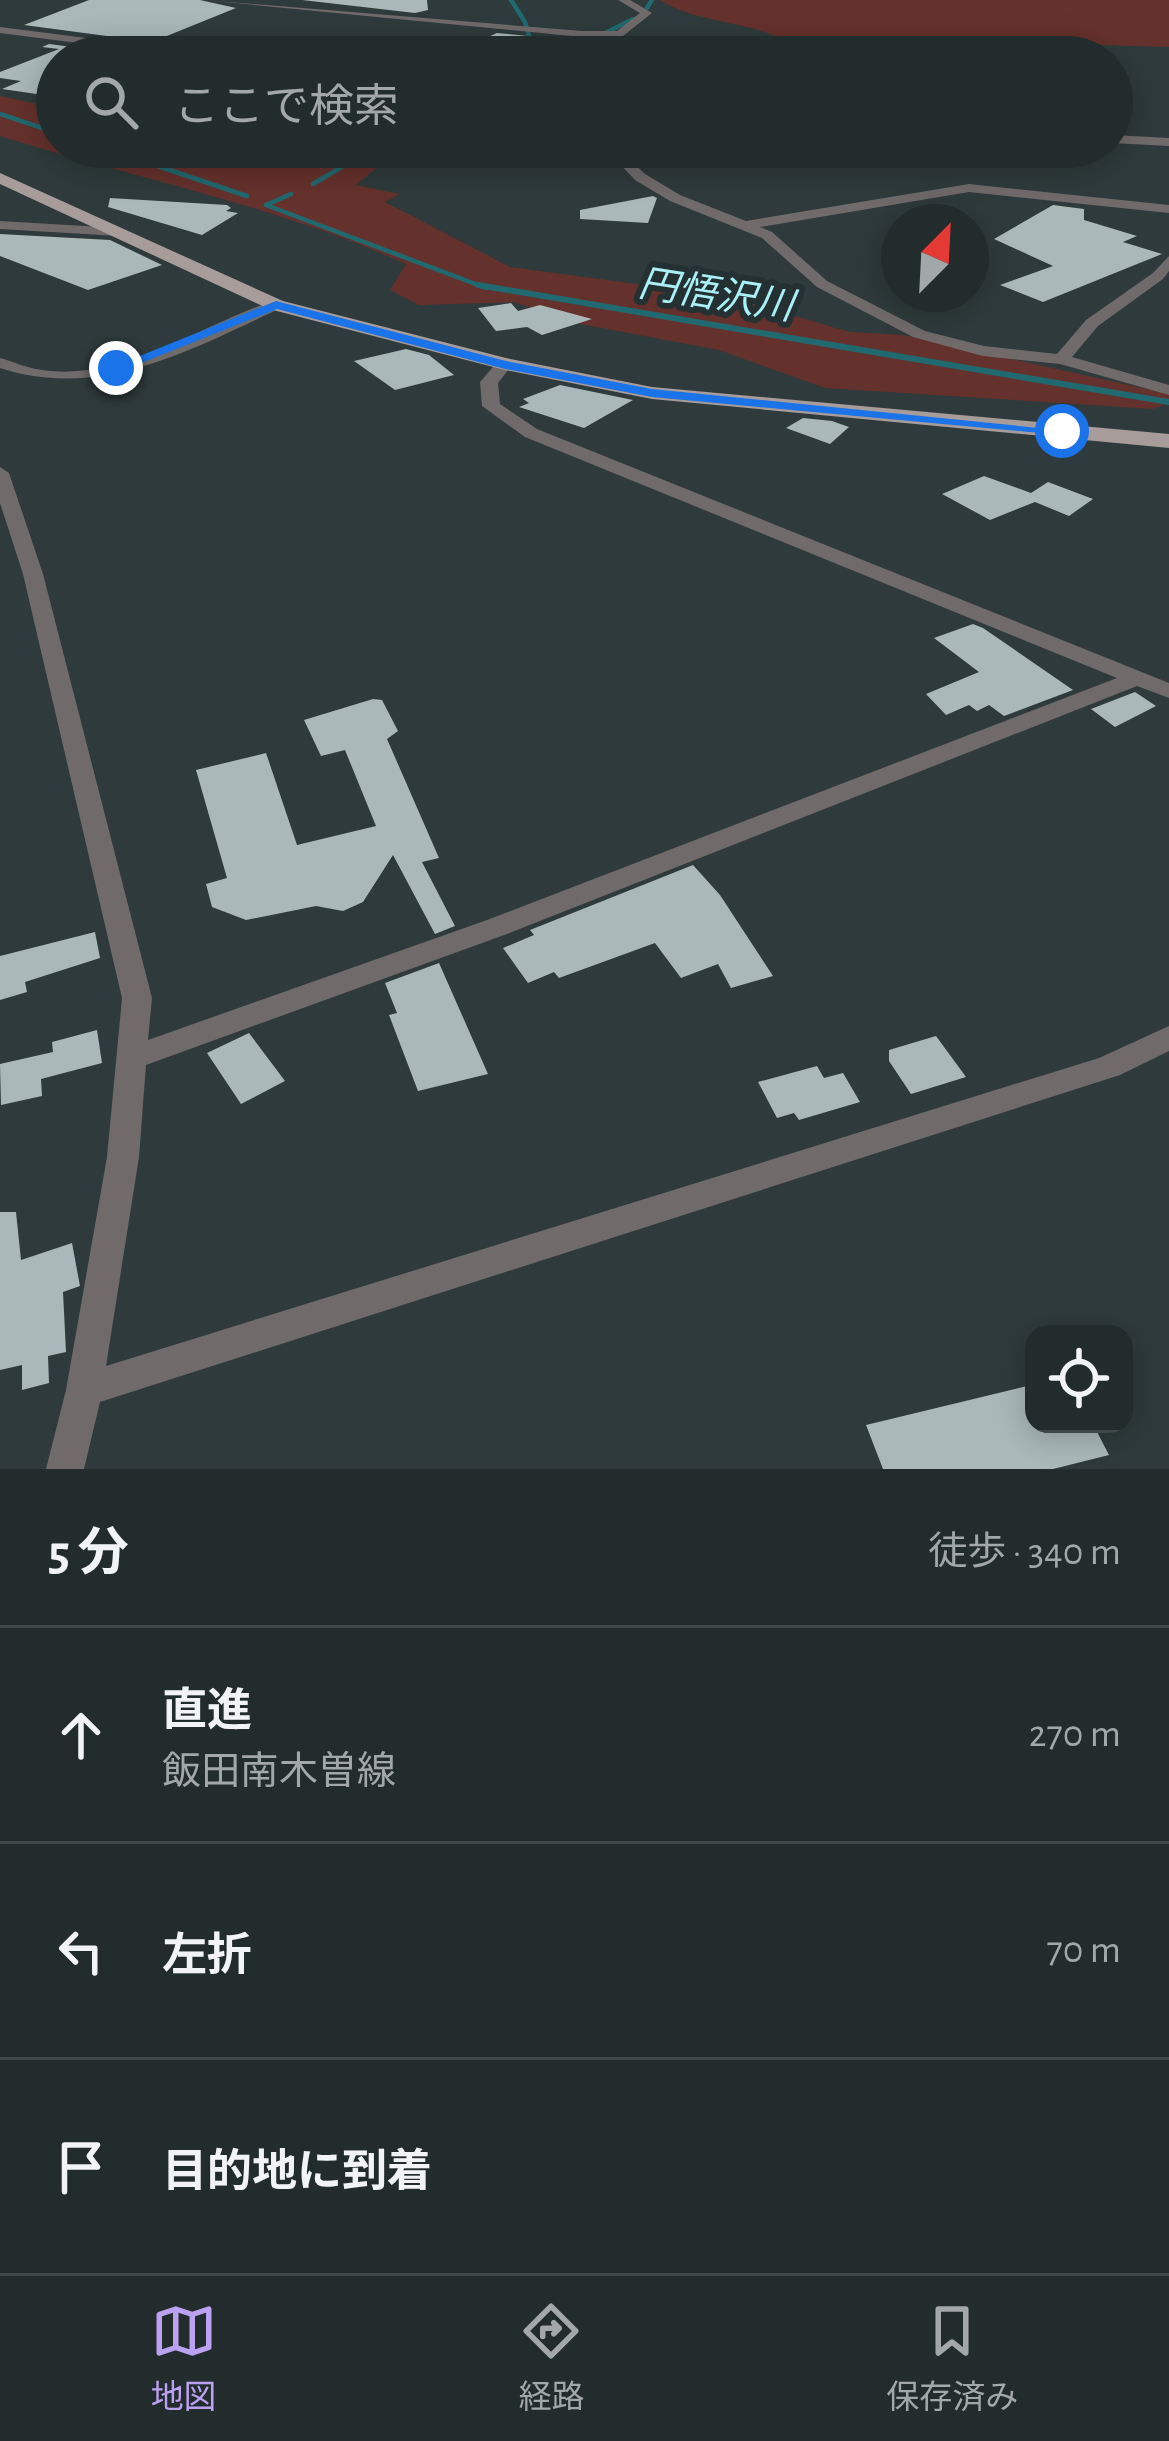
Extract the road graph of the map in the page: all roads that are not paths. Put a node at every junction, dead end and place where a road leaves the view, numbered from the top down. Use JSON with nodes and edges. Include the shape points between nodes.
{"nodes":[{"id":1,"x":209,"y":0,"type":"edge"},
{"id":2,"x":623,"y":0,"type":"edge"},
{"id":3,"x":0,"y":29,"type":"edge"},
{"id":4,"x":619,"y":34,"type":"joint"},
{"id":5,"x":53,"y":36,"type":"edge"},
{"id":6,"x":1133,"y":141,"type":"edge"},
{"id":7,"x":1169,"y":142,"type":"edge"},
{"id":8,"x":631,"y":168,"type":"edge"},
{"id":9,"x":0,"y":178,"type":"edge"},
{"id":10,"x":1169,"y":209,"type":"edge"},
{"id":11,"x":0,"y":225,"type":"edge"},
{"id":12,"x":748,"y":225,"type":"junction"},
{"id":13,"x":119,"y":232,"type":"junction"},
{"id":14,"x":1169,"y":260,"type":"edge"},
{"id":15,"x":276,"y":305,"type":"junction"},
{"id":16,"x":1061,"y":359,"type":"junction"},
{"id":17,"x":0,"y":362,"type":"edge"},
{"id":18,"x":505,"y":364,"type":"junction"},
{"id":19,"x":1169,"y":390,"type":"edge"},
{"id":20,"x":1169,"y":441,"type":"edge"},
{"id":21,"x":0,"y":473,"type":"edge"},
{"id":22,"x":1138,"y":678,"type":"junction"},
{"id":23,"x":1169,"y":691,"type":"edge"},
{"id":24,"x":1169,"y":1038,"type":"edge"},
{"id":25,"x":134,"y":1057,"type":"junction"},
{"id":26,"x":84,"y":1390,"type":"junction"},
{"id":27,"x":65,"y":1469,"type":"edge"}],
"edges":[{"from":1,"to":4,"type":"street"},
{"from":2,"to":4,"type":"street","via":[[647,13]]},
{"from":3,"to":5,"type":"street"},
{"from":6,"to":7,"type":"street"},
{"from":8,"to":12,"type":"street","via":[[675,198]]},
{"from":9,"to":13,"type":"main road"},
{"from":10,"to":12,"type":"street","via":[[969,188]]},
{"from":11,"to":13,"type":"street"},
{"from":12,"to":16,"type":"street","via":[[822,284],[919,334]]},
{"from":13,"to":15,"type":"main road"},
{"from":14,"to":16,"type":"street"},
{"from":15,"to":17,"type":"street","via":[[92,374],[39,377]]},
{"from":15,"to":18,"type":"main road"},
{"from":16,"to":19,"type":"street"},
{"from":18,"to":20,"type":"main road","via":[[652,393]]},
{"from":18,"to":22,"type":"street","via":[[489,382],[490,406],[531,433]]},
{"from":21,"to":25,"type":"street","via":[[33,574],[137,998]]},
{"from":22,"to":23,"type":"street"},
{"from":22,"to":25,"type":"street","via":[[497,927]]},
{"from":24,"to":26,"type":"street","via":[[1109,1067]]},
{"from":25,"to":26,"type":"street"},
{"from":26,"to":27,"type":"street"}]}
